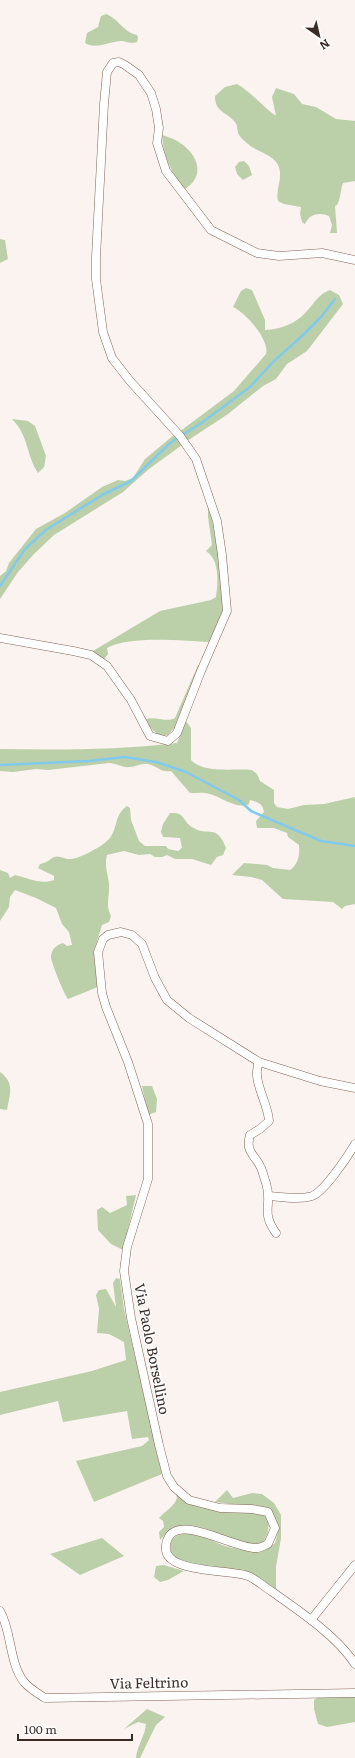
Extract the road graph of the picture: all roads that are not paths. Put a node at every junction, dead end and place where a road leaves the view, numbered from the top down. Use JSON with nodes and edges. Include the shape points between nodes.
{"nodes":[{"id":1,"x":355,"y":260,"type":"edge"},
{"id":2,"x":0,"y":638,"type":"edge"},
{"id":3,"x":259,"y":1062,"type":"junction"},
{"id":4,"x":355,"y":1088,"type":"edge"},
{"id":5,"x":355,"y":1144,"type":"edge"},
{"id":6,"x":269,"y":1196,"type":"junction"},
{"id":7,"x":276,"y":1233,"type":"dead end"},
{"id":8,"x":355,"y":1565,"type":"edge"},
{"id":9,"x":0,"y":1611,"type":"edge"},
{"id":10,"x":312,"y":1620,"type":"junction"},
{"id":11,"x":355,"y":1664,"type":"edge"},
{"id":12,"x":355,"y":1693,"type":"edge"}],
"edges":[{"from":1,"to":2,"type":"street","via":[[322,253],[279,256],[257,253],[211,230],[166,171],[157,143],[159,128],[156,109],[147,85],[139,75],[125,65],[119,62],[110,66],[105,92],[96,257],[96,279],[104,332],[112,358],[180,436],[196,459],[217,521],[227,611],[177,733],[168,741],[150,736],[131,700],[107,666],[91,655]]},
{"from":3,"to":4,"type":"street","name":"Via Paolo Borsellino","via":[[320,1081]]},
{"from":3,"to":6,"type":"street","via":[[256,1074],[269,1121],[250,1135],[248,1144],[250,1153],[261,1168]]},
{"from":3,"to":10,"type":"street","name":"Via Paolo Borsellino","via":[[189,1018],[167,1000],[138,938],[115,932],[103,939],[98,952],[102,993],[148,1124],[148,1179],[127,1247],[124,1271],[130,1318],[167,1476],[174,1487],[189,1500],[220,1508],[268,1512],[275,1528],[268,1544],[257,1548],[239,1545],[192,1529],[178,1530],[170,1534],[165,1548],[167,1556],[176,1563],[191,1568],[247,1575]]},
{"from":5,"to":6,"type":"street","via":[[317,1194],[301,1197]]},
{"from":6,"to":7,"type":"street","via":[[266,1213]]},
{"from":8,"to":10,"type":"street"},
{"from":9,"to":12,"type":"street","name":"Via Feltrino","via":[[17,1669],[24,1682],[44,1698]]},
{"from":10,"to":11,"type":"street","name":"Via Paolo Borsellino"}]}
